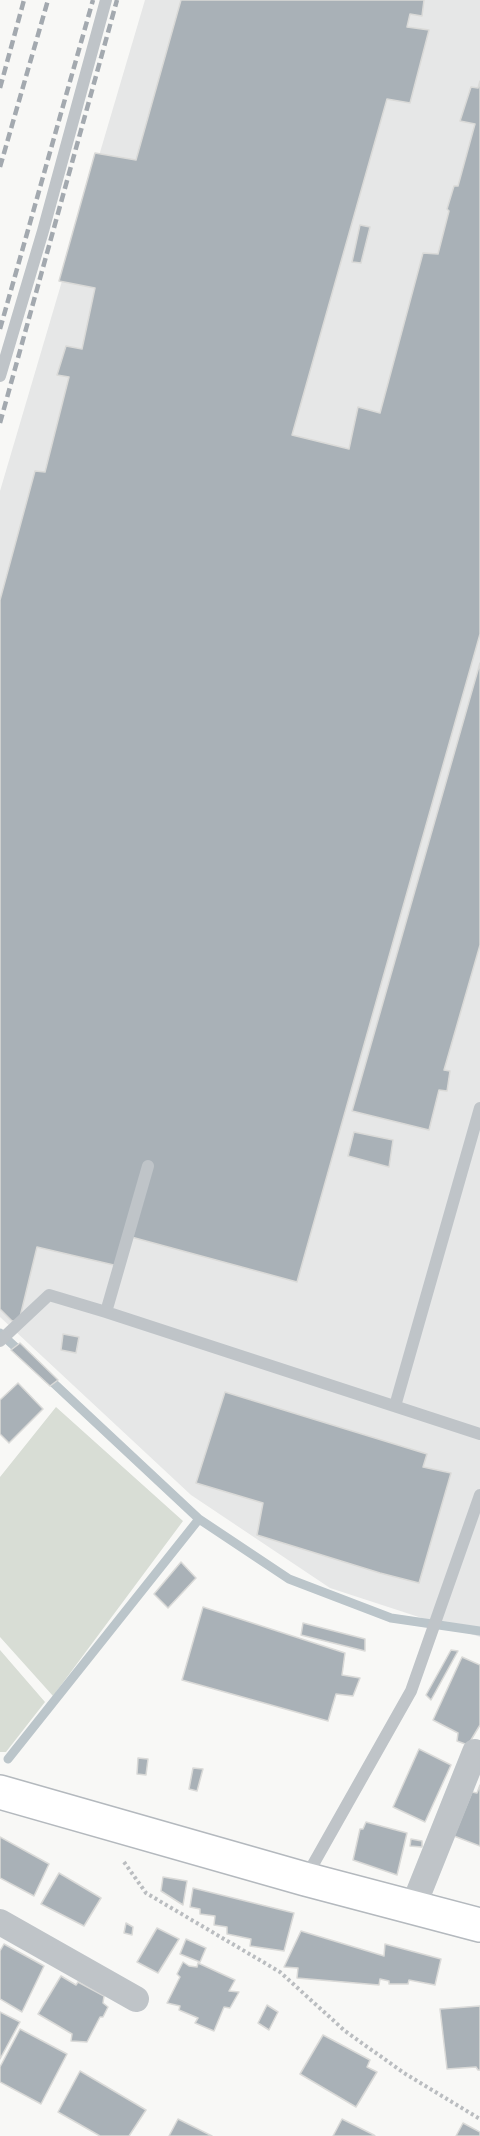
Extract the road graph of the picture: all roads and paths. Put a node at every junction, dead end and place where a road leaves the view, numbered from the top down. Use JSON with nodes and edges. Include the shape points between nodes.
{"nodes":[{"id":1,"x":106,"y":0,"type":"edge"},
{"id":2,"x":0,"y":376,"type":"edge"},
{"id":3,"x":480,"y":1108,"type":"edge"},
{"id":4,"x":148,"y":1166,"type":"dead end"},
{"id":5,"x":106,"y":1312,"type":"junction"},
{"id":6,"x":0,"y":1341,"type":"edge"},
{"id":7,"x":395,"y":1406,"type":"junction"},
{"id":8,"x":480,"y":1434,"type":"edge"},
{"id":9,"x":480,"y":1495,"type":"edge"},
{"id":10,"x":475,"y":1752,"type":"dead end"},
{"id":11,"x":0,"y":1792,"type":"edge"},
{"id":12,"x":112,"y":1824,"type":"junction"},
{"id":13,"x":305,"y":1879,"type":"junction"},
{"id":14,"x":414,"y":1908,"type":"junction"},
{"id":15,"x":0,"y":1922,"type":"edge"},
{"id":16,"x":480,"y":1925,"type":"edge"},
{"id":17,"x":136,"y":1999,"type":"dead end"},
{"id":18,"x":480,"y":2119,"type":"edge"}],
"edges":[{"from":1,"to":2,"type":"lane"},
{"from":3,"to":7,"type":"lane"},
{"from":4,"to":5,"type":"lane"},
{"from":5,"to":6,"type":"lane","via":[[49,1295]]},
{"from":5,"to":7,"type":"lane"},
{"from":7,"to":8,"type":"lane"},
{"from":9,"to":13,"type":"lane","via":[[411,1691]]},
{"from":10,"to":14,"type":"street"},
{"from":11,"to":12,"type":"street"},
{"from":12,"to":13,"type":"street"},
{"from":12,"to":18,"type":"path","via":[[122,1857],[146,1893],[280,1972],[345,2031]]},
{"from":13,"to":14,"type":"street"},
{"from":14,"to":16,"type":"street"},
{"from":15,"to":17,"type":"street"}]}
